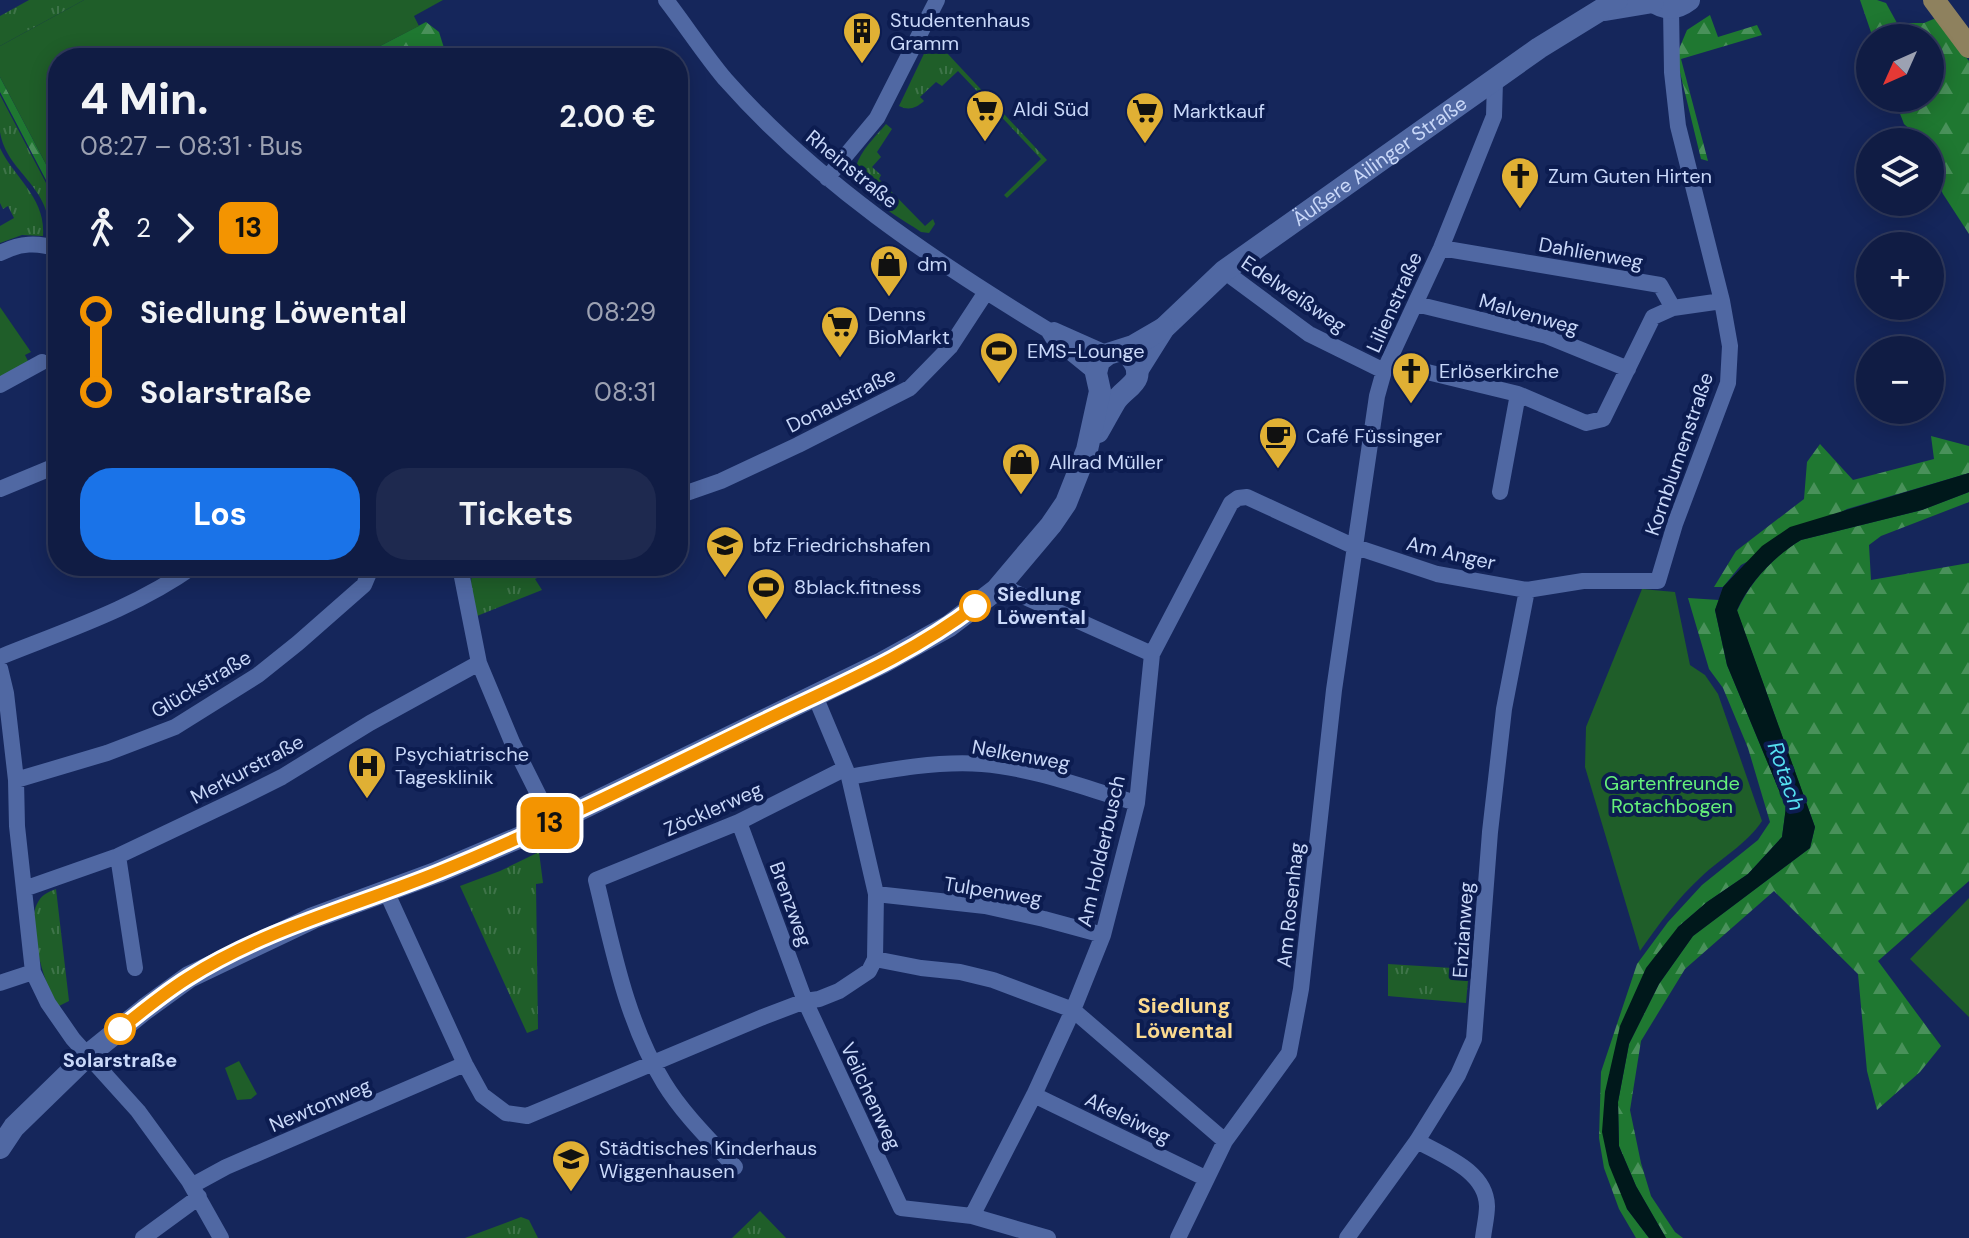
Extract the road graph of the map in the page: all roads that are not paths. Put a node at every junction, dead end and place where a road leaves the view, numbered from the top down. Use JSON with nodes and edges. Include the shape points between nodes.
{"nodes":[{"id":1,"x":666,"y":0,"type":"edge"},
{"id":2,"x":937,"y":0,"type":"edge"},
{"id":3,"x":1934,"y":0,"type":"edge"},
{"id":4,"x":1666,"y":3,"type":"edge"},
{"id":5,"x":1611,"y":5,"type":"edge"},
{"id":6,"x":1969,"y":47,"type":"edge"},
{"id":7,"x":1495,"y":81,"type":"junction"},
{"id":8,"x":827,"y":178,"type":"junction"},
{"id":9,"x":48,"y":247,"type":"edge"},
{"id":10,"x":1441,"y":248,"type":"junction"},
{"id":11,"x":0,"y":253,"type":"edge"},
{"id":12,"x":1224,"y":271,"type":"junction"},
{"id":13,"x":986,"y":292,"type":"junction"},
{"id":14,"x":1722,"y":301,"type":"junction"},
{"id":15,"x":1416,"y":304,"type":"junction"},
{"id":16,"x":1673,"y":308,"type":"junction"},
{"id":17,"x":1164,"y":328,"type":"junction"},
{"id":18,"x":42,"y":362,"type":"dead end"},
{"id":19,"x":1105,"y":366,"type":"junction"},
{"id":20,"x":1387,"y":367,"type":"junction"},
{"id":21,"x":1628,"y":369,"type":"junction"},
{"id":22,"x":1137,"y":371,"type":"junction"},
{"id":23,"x":0,"y":385,"type":"edge"},
{"id":24,"x":1122,"y":392,"type":"junction"},
{"id":25,"x":1518,"y":394,"type":"junction"},
{"id":26,"x":1087,"y":450,"type":"junction"},
{"id":27,"x":48,"y":469,"type":"edge"},
{"id":28,"x":0,"y":489,"type":"edge"},
{"id":29,"x":1500,"y":492,"type":"dead end"},
{"id":30,"x":688,"y":493,"type":"edge"},
{"id":31,"x":1247,"y":497,"type":"joint"},
{"id":32,"x":1353,"y":546,"type":"junction"},
{"id":33,"x":180,"y":576,"type":"edge"},
{"id":34,"x":368,"y":576,"type":"edge"},
{"id":35,"x":462,"y":576,"type":"edge"},
{"id":36,"x":1658,"y":581,"type":"joint"},
{"id":37,"x":1001,"y":583,"type":"junction"},
{"id":38,"x":1527,"y":590,"type":"junction"},
{"id":39,"x":1152,"y":654,"type":"junction"},
{"id":40,"x":0,"y":657,"type":"edge"},
{"id":41,"x":479,"y":663,"type":"junction"},
{"id":42,"x":0,"y":668,"type":"edge"},
{"id":43,"x":815,"y":696,"type":"junction"},
{"id":44,"x":846,"y":773,"type":"junction"},
{"id":45,"x":16,"y":780,"type":"junction"},
{"id":46,"x":1137,"y":803,"type":"junction"},
{"id":47,"x":8,"y":815,"type":"edge"},
{"id":48,"x":552,"y":822,"type":"junction"},
{"id":49,"x":739,"y":822,"type":"junction"},
{"id":50,"x":118,"y":856,"type":"junction"},
{"id":51,"x":24,"y":889,"type":"junction"},
{"id":52,"x":386,"y":891,"type":"junction"},
{"id":53,"x":876,"y":894,"type":"junction"},
{"id":54,"x":1103,"y":935,"type":"junction"},
{"id":55,"x":875,"y":959,"type":"junction"},
{"id":56,"x":135,"y":968,"type":"dead end"},
{"id":57,"x":33,"y":972,"type":"junction"},
{"id":58,"x":0,"y":983,"type":"edge"},
{"id":59,"x":805,"y":1001,"type":"junction"},
{"id":60,"x":1073,"y":1010,"type":"junction"},
{"id":61,"x":88,"y":1055,"type":"junction"},
{"id":62,"x":654,"y":1063,"type":"junction"},
{"id":63,"x":465,"y":1064,"type":"junction"},
{"id":64,"x":1034,"y":1095,"type":"junction"},
{"id":65,"x":1225,"y":1141,"type":"junction"},
{"id":66,"x":1417,"y":1141,"type":"junction"},
{"id":67,"x":0,"y":1148,"type":"edge"},
{"id":68,"x":735,"y":1167,"type":"dead end"},
{"id":69,"x":1205,"y":1178,"type":"junction"},
{"id":70,"x":196,"y":1191,"type":"junction"},
{"id":71,"x":972,"y":1216,"type":"junction"},
{"id":72,"x":143,"y":1238,"type":"edge"},
{"id":73,"x":221,"y":1238,"type":"edge"},
{"id":74,"x":1048,"y":1238,"type":"edge"},
{"id":75,"x":1178,"y":1238,"type":"edge"},
{"id":76,"x":1347,"y":1238,"type":"edge"},
{"id":77,"x":1483,"y":1238,"type":"edge"}],
"edges":[{"from":1,"to":8,"type":"street","name":"Rheinstraße","via":[[731,85]]},
{"from":2,"to":8,"type":"street","via":[[877,118]]},
{"from":3,"to":6,"type":"main road"},
{"from":4,"to":5,"type":"main road","name":"Äußere Ailinger Straße"},
{"from":4,"to":14,"type":"street","name":"Kornblumenstraße","via":[[1678,126]]},
{"from":5,"to":7,"type":"main road","name":"Äußere Ailinger Straße"},
{"from":7,"to":10,"type":"street","name":"Lilienstraße","via":[[1494,116]]},
{"from":7,"to":12,"type":"main road","name":"Äußere Ailinger Straße"},
{"from":8,"to":13,"type":"street","name":"Rheinstraße"},
{"from":9,"to":11,"type":"street","via":[[29,244]]},
{"from":10,"to":15,"type":"street","name":"Lilienstraße"},
{"from":10,"to":16,"type":"street","name":"Dahlienweg","via":[[1660,285]]},
{"from":12,"to":17,"type":"main road","name":"Äußere Ailinger Straße"},
{"from":12,"to":20,"type":"street","name":"Edelweißweg","via":[[1309,334]]},
{"from":13,"to":19,"type":"street","name":"Rheinstraße","via":[[1048,330],[1057,330]]},
{"from":13,"to":30,"type":"street","name":"Donaustraße","via":[[950,347],[910,388]]},
{"from":14,"to":16,"type":"street"},
{"from":14,"to":36,"type":"street","name":"Kornblumenstraße","via":[[1730,346],[1728,383]]},
{"from":15,"to":20,"type":"street","name":"Lilienstraße"},
{"from":15,"to":21,"type":"street","name":"Malvenweg","via":[[1547,336]]},
{"from":16,"to":21,"type":"street","via":[[1653,317]]},
{"from":17,"to":19,"type":"main road","name":"Äußere Ailinger Straße"},
{"from":17,"to":22,"type":"main road","name":"Äußere Ailinger Straße"},
{"from":18,"to":23,"type":"street"},
{"from":19,"to":22,"type":"main road","via":[[1131,357]]},
{"from":19,"to":24,"type":"main road","via":[[1109,392]]},
{"from":19,"to":26,"type":"main road"},
{"from":20,"to":25,"type":"street","name":"Edelweißweg"},
{"from":20,"to":32,"type":"street","name":"Lilienstraße","via":[[1377,396]]},
{"from":21,"to":25,"type":"street","name":"Edelweißweg","via":[[1603,419],[1586,423]]},
{"from":22,"to":24,"type":"main road","name":"Äußere Ailinger Straße","via":[[1135,382]]},
{"from":24,"to":26,"type":"main road","name":"Äußere Ailinger Straße"},
{"from":25,"to":29,"type":"street"},
{"from":26,"to":37,"type":"main road","via":[[1066,503]]},
{"from":27,"to":28,"type":"street"},
{"from":31,"to":32,"type":"street","name":"Am Anger"},
{"from":31,"to":39,"type":"street","name":"Am Holderbusch","via":[[1231,503]]},
{"from":32,"to":38,"type":"street","name":"Am Anger","via":[[1437,574]]},
{"from":32,"to":65,"type":"street","name":"Am Rosenhag","via":[[1289,1053]]},
{"from":33,"to":40,"type":"street","via":[[118,610]]},
{"from":34,"to":45,"type":"street","name":"Glückstraße","via":[[364,585],[258,675],[175,727]]},
{"from":35,"to":41,"type":"street"},
{"from":36,"to":38,"type":"street","name":"Am Anger","via":[[1583,581]]},
{"from":37,"to":39,"type":"street"},
{"from":37,"to":43,"type":"main road","via":[[949,626]]},
{"from":38,"to":66,"type":"street","name":"Enzianweg","via":[[1504,709],[1474,1039]]},
{"from":39,"to":46,"type":"street","name":"Am Holderbusch"},
{"from":41,"to":48,"type":"street"},
{"from":41,"to":50,"type":"street","name":"Merkurstraße","via":[[282,777]]},
{"from":42,"to":45,"type":"street"},
{"from":43,"to":44,"type":"street"},
{"from":43,"to":48,"type":"main road"},
{"from":44,"to":46,"type":"street","name":"Nelkenweg","via":[[983,764]]},
{"from":44,"to":49,"type":"street","name":"Zöcklerweg"},
{"from":44,"to":53,"type":"street"},
{"from":45,"to":47,"type":"street"},
{"from":46,"to":54,"type":"street","name":"Am Holderbusch"},
{"from":47,"to":51,"type":"street"},
{"from":48,"to":52,"type":"main road"},
{"from":49,"to":59,"type":"street","name":"Brenzweg"},
{"from":49,"to":62,"type":"street","name":"Zöcklerweg","via":[[596,880],[625,1000]]},
{"from":50,"to":51,"type":"street","name":"Merkurstraße"},
{"from":50,"to":56,"type":"street"},
{"from":51,"to":57,"type":"street"},
{"from":52,"to":61,"type":"main road","via":[[313,918],[189,977]]},
{"from":52,"to":63,"type":"street"},
{"from":53,"to":54,"type":"street","name":"Tulpenweg","via":[[985,906]]},
{"from":53,"to":55,"type":"street"},
{"from":54,"to":60,"type":"street","name":"Am Holderbusch"},
{"from":55,"to":59,"type":"street","via":[[869,971],[839,991]]},
{"from":55,"to":60,"type":"street","via":[[993,980]]},
{"from":57,"to":58,"type":"street"},
{"from":57,"to":61,"type":"street","via":[[48,1003]]},
{"from":59,"to":62,"type":"street"},
{"from":59,"to":71,"type":"street","name":"Veilchenweg","via":[[901,1208]]},
{"from":60,"to":64,"type":"street","name":"Am Holderbusch"},
{"from":60,"to":65,"type":"street"},
{"from":61,"to":67,"type":"main road","via":[[14,1127]]},
{"from":61,"to":70,"type":"street","via":[[138,1111]]},
{"from":62,"to":63,"type":"street","via":[[527,1116],[506,1113],[482,1095]]},
{"from":62,"to":68,"type":"street","via":[[676,1101]]},
{"from":63,"to":70,"type":"street","name":"Newtonweg","via":[[226,1167]]},
{"from":64,"to":69,"type":"street","name":"Akeleiweg"},
{"from":64,"to":71,"type":"street","name":"Am Holderbusch"},
{"from":65,"to":69,"type":"street","name":"Am Rosenhag"},
{"from":66,"to":76,"type":"street","name":"Enzianweg"},
{"from":66,"to":77,"type":"street","via":[[1461,1165],[1483,1185]]},
{"from":69,"to":75,"type":"street","name":"Am Rosenhag"},
{"from":70,"to":72,"type":"street","name":"Newtonweg"},
{"from":70,"to":73,"type":"street"},
{"from":71,"to":74,"type":"street"}]}
